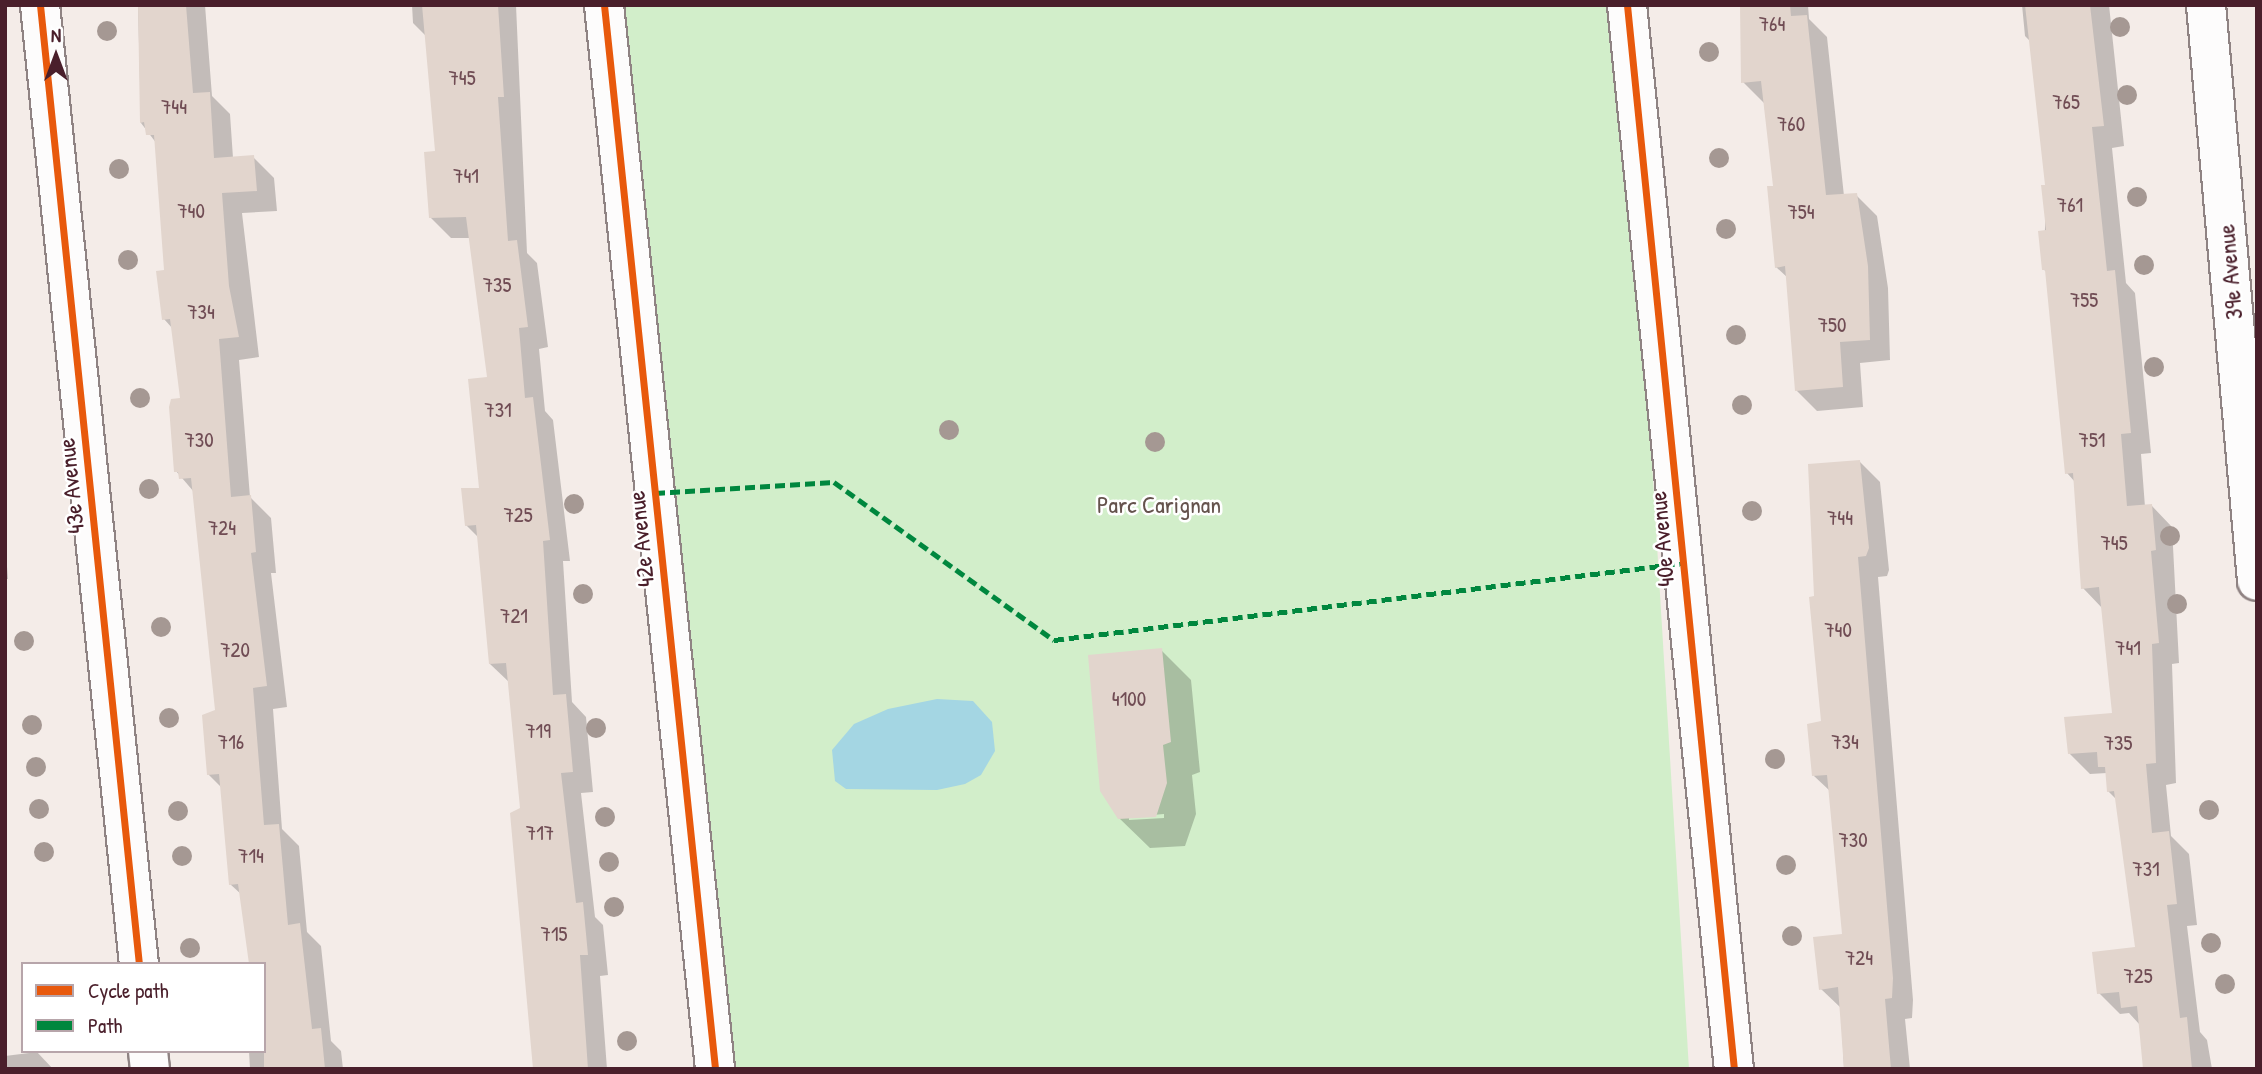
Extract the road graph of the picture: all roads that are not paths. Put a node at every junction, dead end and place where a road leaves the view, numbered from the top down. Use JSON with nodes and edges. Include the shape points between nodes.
{"nodes":[{"id":1,"x":40,"y":5,"type":"edge"},
{"id":2,"x":604,"y":5,"type":"edge"},
{"id":3,"x":1627,"y":5,"type":"edge"},
{"id":4,"x":2206,"y":5,"type":"edge"},
{"id":5,"x":2257,"y":581,"type":"edge"},
{"id":6,"x":139,"y":962,"type":"edge"},
{"id":7,"x":715,"y":1069,"type":"edge"},
{"id":8,"x":1734,"y":1069,"type":"edge"}],
"edges":[{"from":1,"to":6,"type":"street","name":"43e Avenue"},
{"from":2,"to":7,"type":"street","name":"42e Avenue"},
{"from":3,"to":8,"type":"street","name":"40e Avenue"},
{"from":4,"to":5,"type":"street","name":"39e Avenue"}]}
